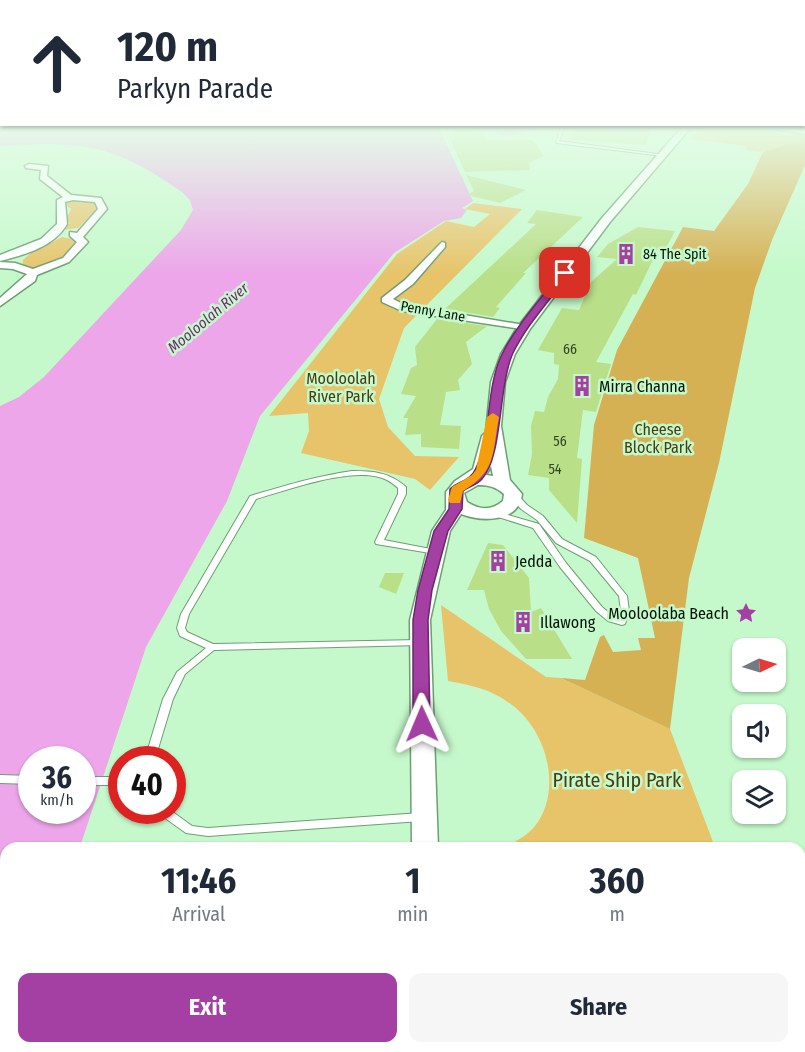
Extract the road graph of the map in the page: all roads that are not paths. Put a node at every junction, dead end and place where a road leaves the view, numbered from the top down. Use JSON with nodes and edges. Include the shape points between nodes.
{"nodes":[{"id":1,"x":44,"y":175,"type":"edge"},
{"id":2,"x":645,"y":175,"type":"edge"},
{"id":3,"x":68,"y":197,"type":"junction"},
{"id":4,"x":55,"y":236,"type":"junction"},
{"id":5,"x":78,"y":237,"type":"junction"},
{"id":6,"x":442,"y":245,"type":"dead end"},
{"id":7,"x":20,"y":253,"type":"junction"},
{"id":8,"x":0,"y":258,"type":"edge"},
{"id":9,"x":0,"y":265,"type":"edge"},
{"id":10,"x":15,"y":266,"type":"junction"},
{"id":11,"x":33,"y":273,"type":"junction"},
{"id":12,"x":0,"y":303,"type":"edge"},
{"id":13,"x":524,"y":328,"type":"junction"},
{"id":14,"x":493,"y":426,"type":"junction"},
{"id":15,"x":468,"y":482,"type":"junction"},
{"id":16,"x":510,"y":491,"type":"junction"},
{"id":17,"x":455,"y":500,"type":"junction"},
{"id":18,"x":487,"y":514,"type":"junction"},
{"id":19,"x":437,"y":550,"type":"junction"},
{"id":20,"x":420,"y":643,"type":"junction"},
{"id":21,"x":212,"y":647,"type":"junction"},
{"id":22,"x":154,"y":746,"type":"edge"},
{"id":23,"x":1,"y":779,"type":"edge"},
{"id":24,"x":18,"y":780,"type":"edge"},
{"id":25,"x":423,"y":817,"type":"junction"},
{"id":26,"x":182,"y":824,"type":"edge"},
{"id":27,"x":425,"y":842,"type":"edge"}],
"edges":[{"from":1,"to":3,"type":"street"},
{"from":2,"to":13,"type":"street"},
{"from":3,"to":4,"type":"street","via":[[61,200],[62,224]]},
{"from":3,"to":5,"type":"street","via":[[98,200],[104,206]]},
{"from":4,"to":5,"type":"street","via":[[67,233]]},
{"from":4,"to":7,"type":"street"},
{"from":5,"to":11,"type":"street","via":[[83,242],[66,260]]},
{"from":6,"to":13,"type":"street","name":"Penny Lane","via":[[409,282],[386,300],[402,308]]},
{"from":7,"to":8,"type":"street"},
{"from":7,"to":10,"type":"street"},
{"from":9,"to":10,"type":"street"},
{"from":10,"to":11,"type":"street"},
{"from":11,"to":12,"type":"street","via":[[31,279]]},
{"from":13,"to":14,"type":"street","via":[[508,354],[498,382]]},
{"from":14,"to":15,"type":"street","via":[[482,470]]},
{"from":14,"to":16,"type":"street","via":[[502,480]]},
{"from":15,"to":16,"type":"street","via":[[489,480]]},
{"from":15,"to":17,"type":"street","via":[[456,489]]},
{"from":16,"to":18,"type":"street","via":[[512,503],[508,508]]},
{"from":16,"to":18,"type":"lane","via":[[559,541],[595,561],[623,596],[626,611],[622,622],[599,609],[536,526],[513,517]]},
{"from":17,"to":18,"type":"street","via":[[466,510]]},
{"from":17,"to":19,"type":"street","via":[[455,509],[442,527]]},
{"from":18,"to":19,"type":"street","via":[[458,524]]},
{"from":19,"to":20,"type":"street","via":[[424,597]]},
{"from":19,"to":21,"type":"lane","via":[[379,542],[402,495],[402,487],[392,479],[353,473],[254,498],[181,621],[183,634]]},
{"from":20,"to":21,"type":"lane"},
{"from":20,"to":25,"type":"street"},
{"from":21,"to":22,"type":"lane","via":[[181,672]]},
{"from":23,"to":24,"type":"lane"},
{"from":25,"to":26,"type":"lane","via":[[208,832],[190,830]]},
{"from":25,"to":27,"type":"street"}]}
